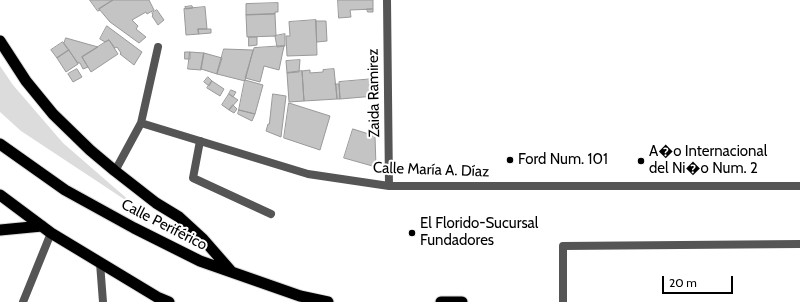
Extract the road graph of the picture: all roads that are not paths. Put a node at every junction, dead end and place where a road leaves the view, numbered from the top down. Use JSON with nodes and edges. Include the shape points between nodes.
{"nodes":[{"id":1,"x":387,"y":0,"type":"edge"},
{"id":2,"x":0,"y":41,"type":"edge"},
{"id":3,"x":158,"y":47,"type":"dead end"},
{"id":4,"x":141,"y":122,"type":"junction"},
{"id":5,"x":200,"y":141,"type":"junction"},
{"id":6,"x":0,"y":144,"type":"edge"},
{"id":7,"x":115,"y":172,"type":"junction"},
{"id":8,"x":389,"y":186,"type":"junction"},
{"id":9,"x":800,"y":186,"type":"edge"},
{"id":10,"x":0,"y":195,"type":"edge"},
{"id":11,"x":271,"y":214,"type":"dead end"},
{"id":12,"x":46,"y":229,"type":"junction"},
{"id":13,"x":0,"y":230,"type":"edge"},
{"id":14,"x":800,"y":244,"type":"edge"},
{"id":15,"x":100,"y":264,"type":"junction"},
{"id":16,"x":232,"y":273,"type":"junction"},
{"id":17,"x":23,"y":302,"type":"edge"},
{"id":18,"x":103,"y":302,"type":"edge"},
{"id":19,"x":169,"y":302,"type":"edge"},
{"id":20,"x":328,"y":302,"type":"edge"},
{"id":21,"x":441,"y":302,"type":"edge"},
{"id":22,"x":462,"y":302,"type":"edge"},
{"id":23,"x":563,"y":302,"type":"edge"}],
"edges":[{"from":1,"to":8,"type":"street","name":"Zaida Ramirez"},
{"from":2,"to":7,"type":"highway","via":[[26,81],[53,114]]},
{"from":3,"to":4,"type":"street"},
{"from":4,"to":5,"type":"street","name":"Calle María A. Díaz"},
{"from":4,"to":7,"type":"street"},
{"from":5,"to":8,"type":"street","name":"Calle María A. Díaz","via":[[308,174]]},
{"from":5,"to":11,"type":"street","via":[[193,178]]},
{"from":6,"to":16,"type":"highway","name":"Calle Periférico","via":[[65,190],[200,261]]},
{"from":7,"to":16,"type":"highway","via":[[179,217],[203,239]]},
{"from":8,"to":9,"type":"street","name":"Calle María A. Díaz"},
{"from":10,"to":12,"type":"highway"},
{"from":12,"to":13,"type":"highway"},
{"from":12,"to":15,"type":"highway"},
{"from":12,"to":17,"type":"street"},
{"from":14,"to":23,"type":"street","via":[[563,246]]},
{"from":15,"to":18,"type":"street"},
{"from":15,"to":19,"type":"highway","via":[[156,298]]},
{"from":16,"to":20,"type":"highway","name":"Calle Periférico","via":[[300,296]]},
{"from":21,"to":22,"type":"highway"}]}
